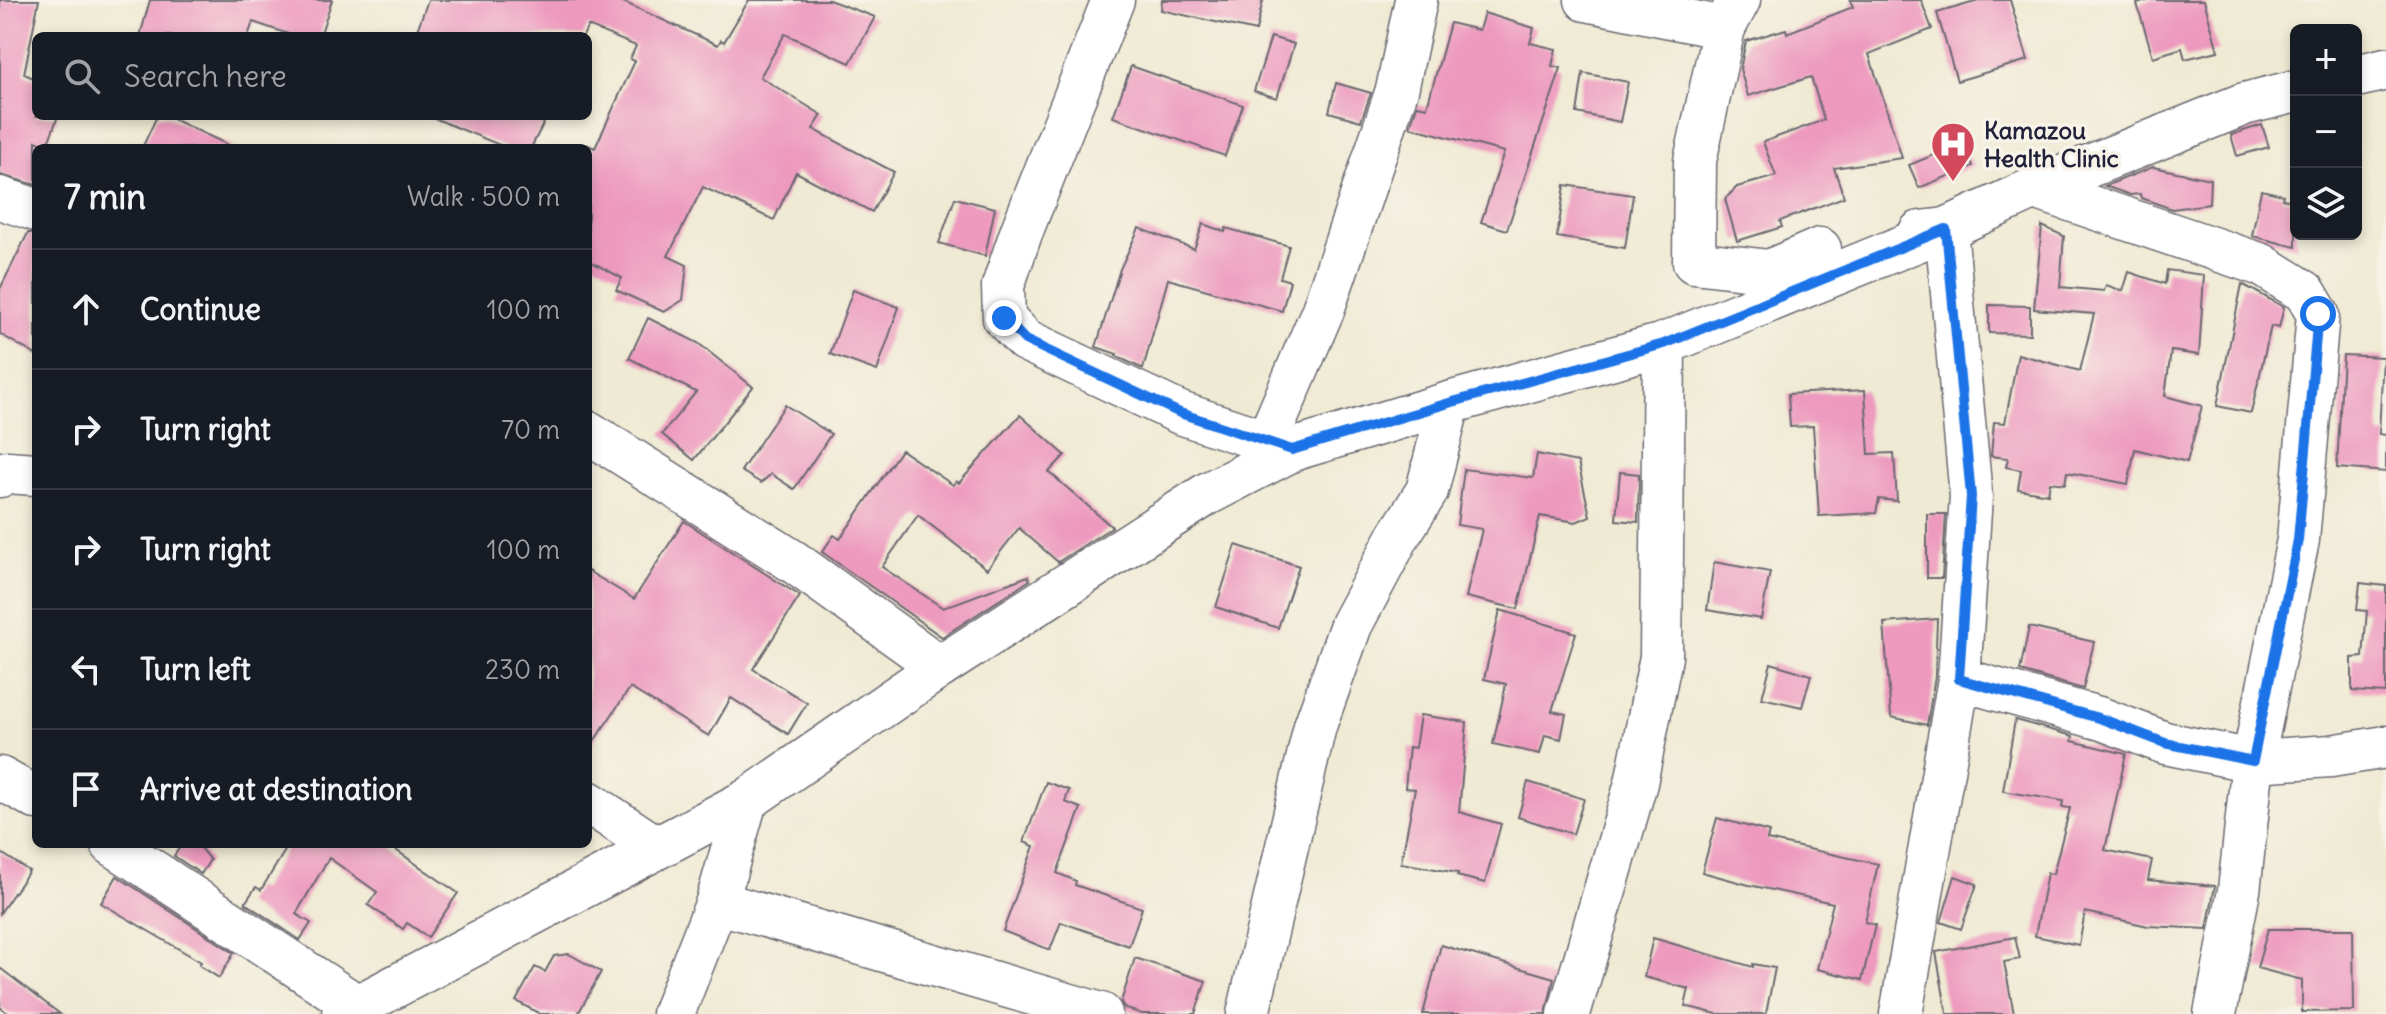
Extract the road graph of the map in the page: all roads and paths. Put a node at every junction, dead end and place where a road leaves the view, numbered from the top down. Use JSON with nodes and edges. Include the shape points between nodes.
{"nodes":[{"id":1,"x":1113,"y":0,"type":"edge"},
{"id":2,"x":1416,"y":0,"type":"edge"},
{"id":3,"x":1586,"y":0,"type":"edge"},
{"id":4,"x":1731,"y":14,"type":"edge"},
{"id":5,"x":2386,"y":69,"type":"edge"},
{"id":6,"x":2362,"y":75,"type":"edge"},
{"id":7,"x":2290,"y":92,"type":"edge"},
{"id":8,"x":2035,"y":188,"type":"junction"},
{"id":9,"x":0,"y":198,"type":"edge"},
{"id":10,"x":32,"y":209,"type":"edge"},
{"id":11,"x":1946,"y":229,"type":"junction"},
{"id":12,"x":1664,"y":344,"type":"junction"},
{"id":13,"x":1449,"y":403,"type":"junction"},
{"id":14,"x":592,"y":435,"type":"edge"},
{"id":15,"x":1279,"y":446,"type":"junction"},
{"id":16,"x":940,"y":667,"type":"junction"},
{"id":17,"x":1959,"y":679,"type":"junction"},
{"id":18,"x":2386,"y":747,"type":"edge"},
{"id":19,"x":2253,"y":761,"type":"junction"},
{"id":20,"x":0,"y":778,"type":"edge"},
{"id":21,"x":32,"y":796,"type":"edge"},
{"id":22,"x":746,"y":801,"type":"junction"},
{"id":23,"x":592,"y":805,"type":"edge"},
{"id":24,"x":656,"y":847,"type":"junction"},
{"id":25,"x":118,"y":848,"type":"edge"},
{"id":26,"x":717,"y":902,"type":"junction"},
{"id":27,"x":350,"y":1010,"type":"edge"},
{"id":28,"x":673,"y":1014,"type":"edge"},
{"id":29,"x":1101,"y":1014,"type":"edge"},
{"id":30,"x":1248,"y":1014,"type":"edge"},
{"id":31,"x":1569,"y":1014,"type":"edge"},
{"id":32,"x":1901,"y":1014,"type":"edge"},
{"id":33,"x":2215,"y":1014,"type":"edge"}],
"edges":[{"from":1,"to":15,"type":"street","via":[[1021,233],[1003,286],[1004,318],[1025,340],[1166,406]]},
{"from":2,"to":15,"type":"street","via":[[1397,90]]},
{"from":3,"to":4,"type":"street"},
{"from":4,"to":11,"type":"street","via":[[1695,161],[1694,262],[1769,271],[1839,241]]},
{"from":5,"to":6,"type":"street"},
{"from":7,"to":8,"type":"street","via":[[2244,104]]},
{"from":8,"to":11,"type":"street"},
{"from":8,"to":19,"type":"street","via":[[2262,265],[2305,292],[2318,314],[2298,540]]},
{"from":9,"to":10,"type":"street"},
{"from":11,"to":12,"type":"street"},
{"from":11,"to":17,"type":"street","via":[[1971,496]]},
{"from":12,"to":13,"type":"street"},
{"from":12,"to":31,"type":"street","via":[[1661,657],[1636,783]]},
{"from":13,"to":15,"type":"street"},
{"from":13,"to":30,"type":"street","via":[[1427,491],[1351,625],[1315,726]]},
{"from":14,"to":16,"type":"street","via":[[794,562]]},
{"from":15,"to":16,"type":"street"},
{"from":16,"to":22,"type":"street"},
{"from":17,"to":19,"type":"street","via":[[2102,719],[2165,743]]},
{"from":17,"to":32,"type":"street"},
{"from":18,"to":19,"type":"street"},
{"from":19,"to":33,"type":"street","via":[[2239,891]]},
{"from":20,"to":21,"type":"street"},
{"from":22,"to":24,"type":"street"},
{"from":22,"to":26,"type":"street"},
{"from":23,"to":24,"type":"street"},
{"from":24,"to":27,"type":"street"},
{"from":25,"to":27,"type":"street"},
{"from":26,"to":28,"type":"street"},
{"from":26,"to":29,"type":"street"}]}
